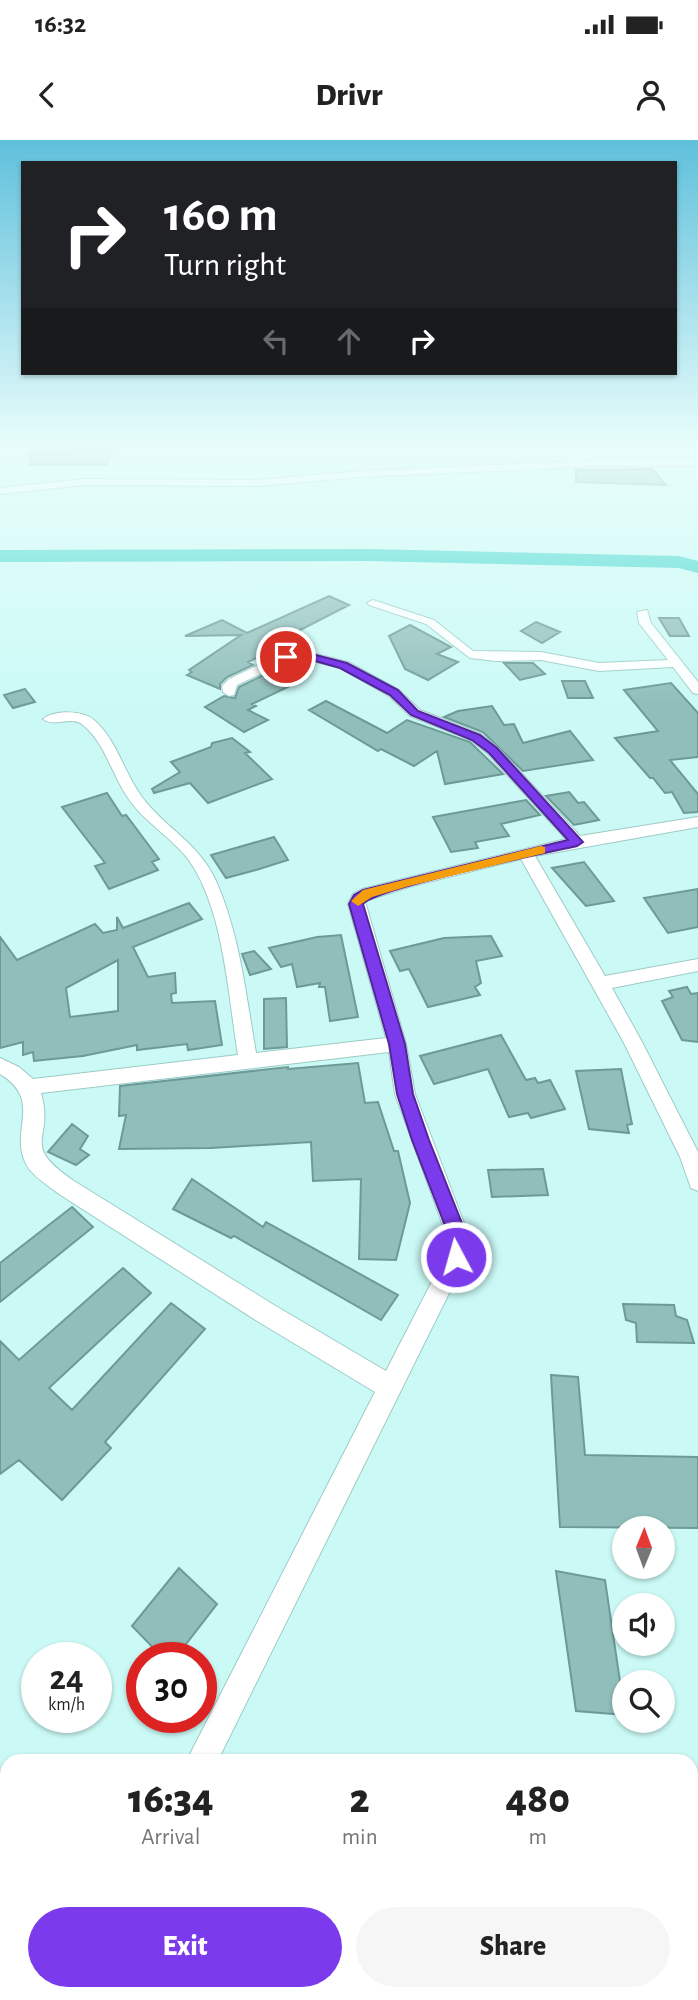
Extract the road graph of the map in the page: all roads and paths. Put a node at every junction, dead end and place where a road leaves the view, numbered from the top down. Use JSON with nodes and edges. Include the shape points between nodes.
{"nodes":[{"id":1,"x":373,"y":603,"type":"dead end"},
{"id":2,"x":643,"y":612,"type":"dead end"},
{"id":3,"x":674,"y":663,"type":"junction"},
{"id":4,"x":696,"y":685,"type":"edge"},
{"id":5,"x":229,"y":692,"type":"dead end"},
{"id":6,"x":50,"y":719,"type":"dead end"},
{"id":7,"x":698,"y":822,"type":"edge"},
{"id":8,"x":577,"y":842,"type":"junction"},
{"id":9,"x":526,"y":853,"type":"junction"},
{"id":10,"x":698,"y":965,"type":"edge"},
{"id":11,"x":599,"y":984,"type":"junction"},
{"id":12,"x":397,"y":1044,"type":"junction"},
{"id":13,"x":248,"y":1061,"type":"junction"},
{"id":14,"x":0,"y":1065,"type":"edge"},
{"id":15,"x":29,"y":1087,"type":"junction"},
{"id":16,"x":698,"y":1182,"type":"edge"},
{"id":17,"x":391,"y":1388,"type":"junction"},
{"id":18,"x":205,"y":1754,"type":"edge"}],
"edges":[{"from":1,"to":3,"type":"street","via":[[430,622],[470,654],[541,656],[614,668]]},
{"from":2,"to":3,"type":"street","via":[[645,623]]},
{"from":3,"to":4,"type":"street"},
{"from":5,"to":8,"type":"street","via":[[233,682],[286,657],[308,656],[344,665],[394,692],[415,713],[476,737]]},
{"from":6,"to":13,"type":"street","via":[[87,721],[134,797],[196,859],[224,929]]},
{"from":7,"to":8,"type":"street"},
{"from":8,"to":9,"type":"street"},
{"from":9,"to":11,"type":"street"},
{"from":9,"to":12,"type":"street","via":[[359,898],[356,904]]},
{"from":10,"to":11,"type":"street"},
{"from":11,"to":16,"type":"street","via":[[644,1064]]},
{"from":12,"to":13,"type":"street"},
{"from":12,"to":17,"type":"street","via":[[405,1094],[458,1244],[456,1257]]},
{"from":13,"to":15,"type":"street"},
{"from":14,"to":15,"type":"street"},
{"from":15,"to":17,"type":"street","via":[[32,1152],[40,1167],[250,1305]]},
{"from":17,"to":18,"type":"street"}]}
